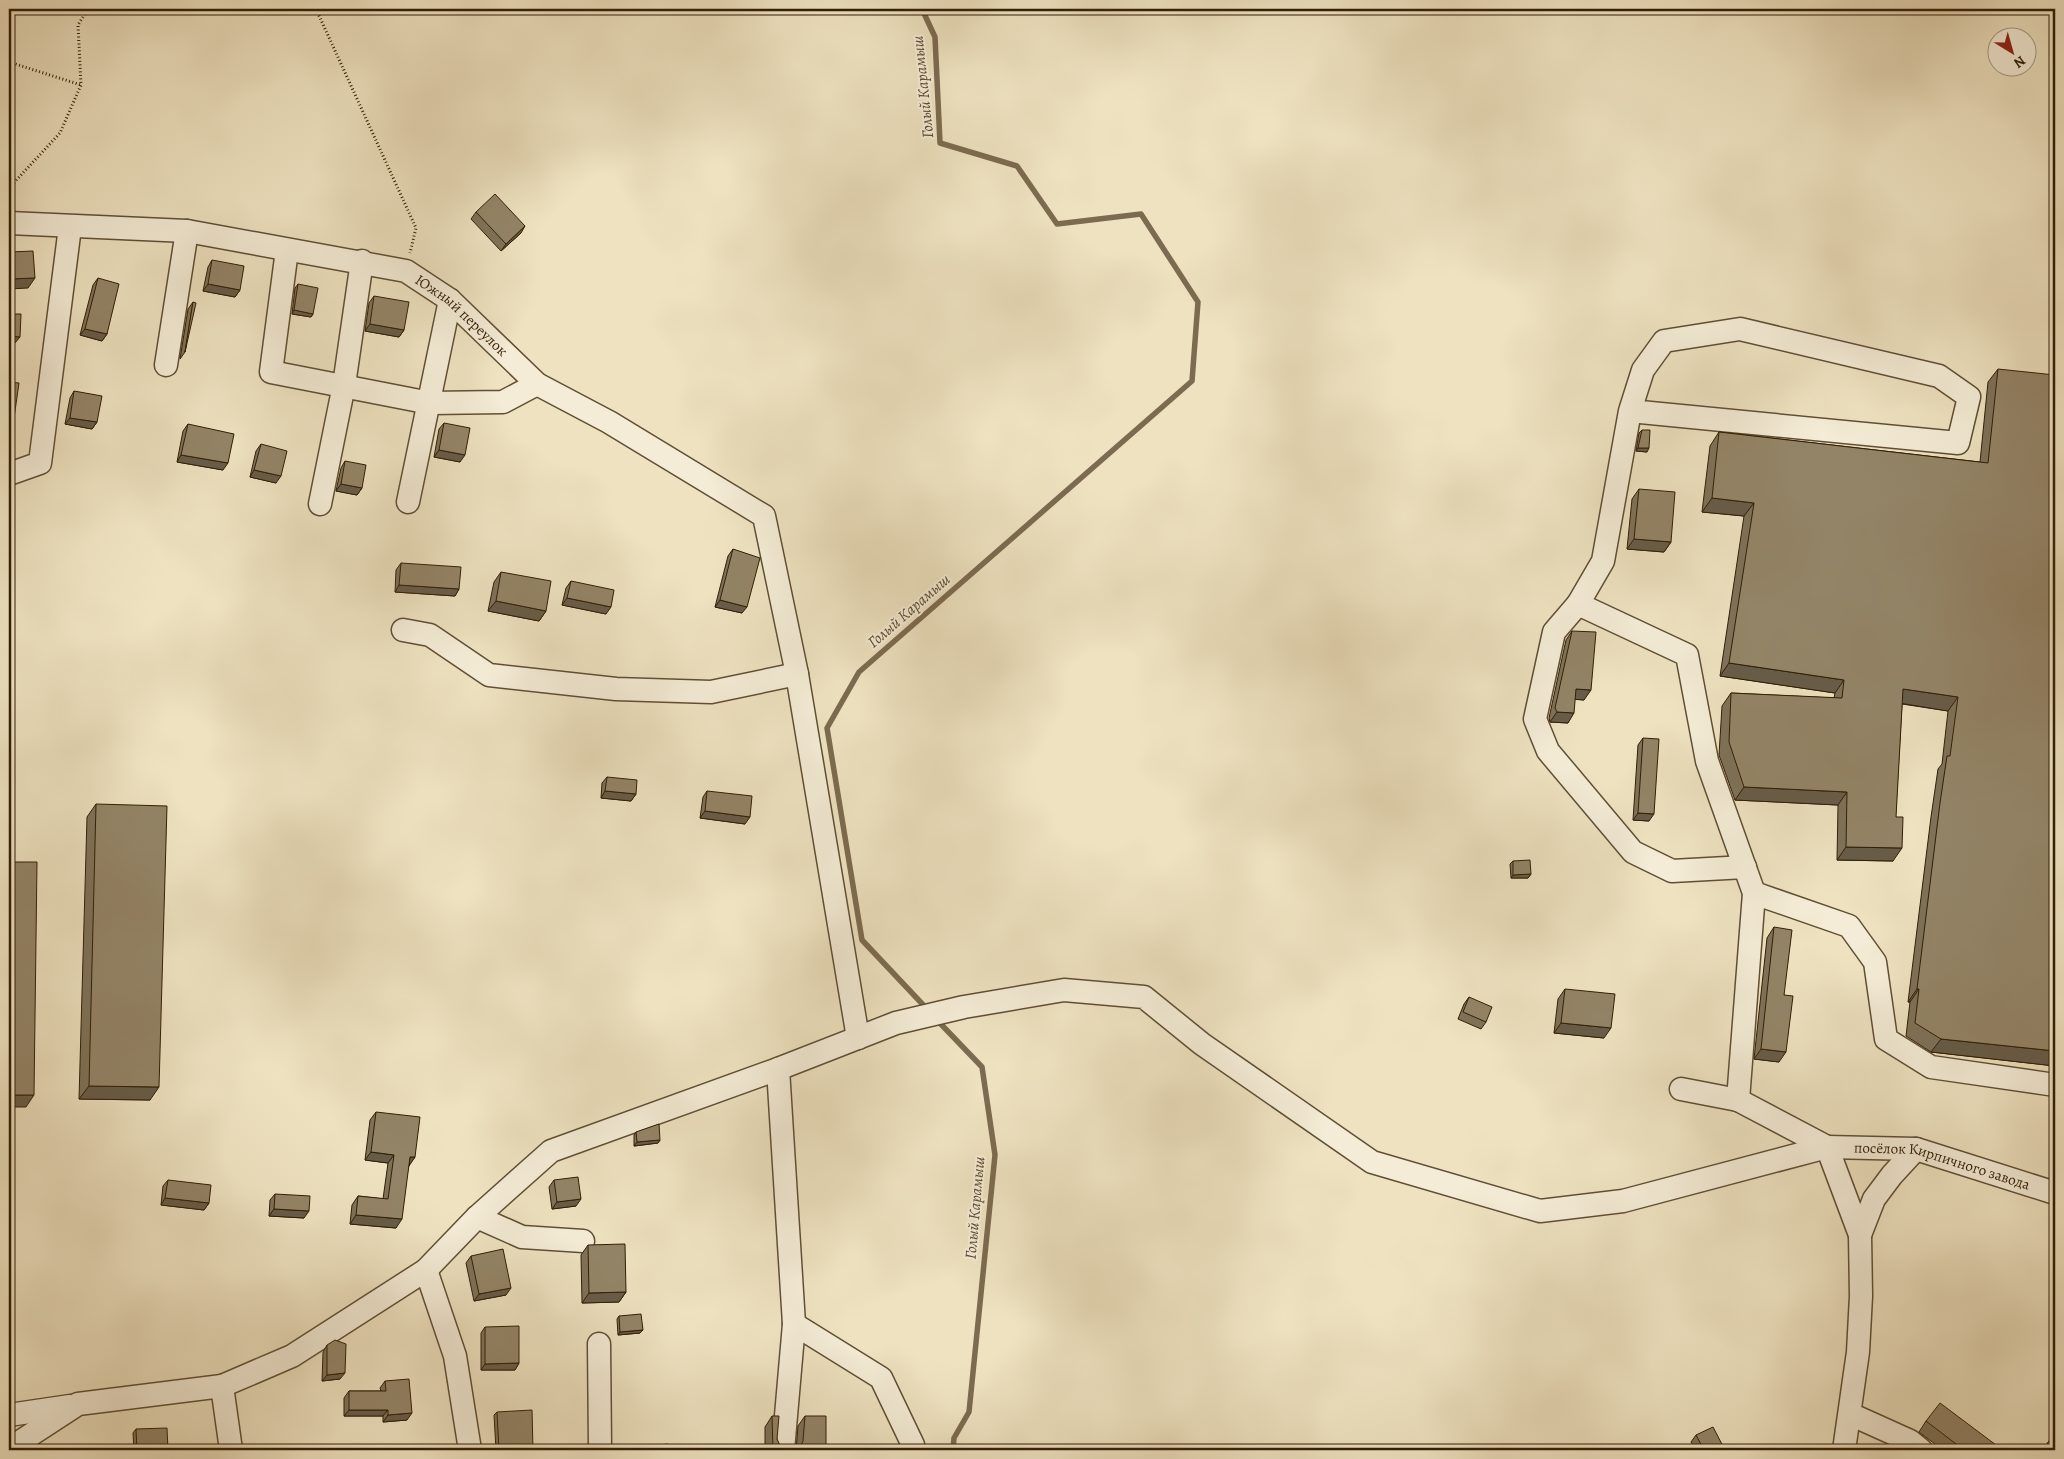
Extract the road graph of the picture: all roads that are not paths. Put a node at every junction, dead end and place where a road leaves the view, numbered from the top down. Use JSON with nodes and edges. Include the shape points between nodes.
{"nodes":[{"id":1,"x":9,"y":223,"type":"edge"},
{"id":2,"x":70,"y":227,"type":"junction"},
{"id":3,"x":187,"y":231,"type":"junction"},
{"id":4,"x":287,"y":250,"type":"junction"},
{"id":5,"x":362,"y":261,"type":"junction"},
{"id":6,"x":450,"y":300,"type":"junction"},
{"id":7,"x":166,"y":365,"type":"dead end"},
{"id":8,"x":537,"y":384,"type":"junction"},
{"id":9,"x":344,"y":385,"type":"junction"},
{"id":10,"x":430,"y":403,"type":"junction"},
{"id":11,"x":1630,"y":411,"type":"junction"},
{"id":12,"x":9,"y":474,"type":"edge"},
{"id":13,"x":408,"y":502,"type":"dead end"},
{"id":14,"x":320,"y":504,"type":"dead end"},
{"id":15,"x":1578,"y":604,"type":"junction"},
{"id":16,"x":403,"y":630,"type":"dead end"},
{"id":17,"x":797,"y":674,"type":"junction"},
{"id":18,"x":1745,"y":867,"type":"junction"},
{"id":19,"x":1754,"y":892,"type":"junction"},
{"id":20,"x":858,"y":1038,"type":"junction"},
{"id":21,"x":778,"y":1069,"type":"junction"},
{"id":22,"x":2055,"y":1085,"type":"edge"},
{"id":23,"x":1681,"y":1090,"type":"dead end"},
{"id":24,"x":1738,"y":1100,"type":"junction"},
{"id":25,"x":1827,"y":1147,"type":"junction"},
{"id":26,"x":1916,"y":1149,"type":"junction"},
{"id":27,"x":2052,"y":1190,"type":"edge"},
{"id":28,"x":477,"y":1217,"type":"junction"},
{"id":29,"x":1860,"y":1235,"type":"junction"},
{"id":30,"x":583,"y":1240,"type":"dead end"},
{"id":31,"x":426,"y":1270,"type":"junction"},
{"id":32,"x":794,"y":1324,"type":"junction"},
{"id":33,"x":599,"y":1344,"type":"dead end"},
{"id":34,"x":222,"y":1386,"type":"junction"},
{"id":35,"x":78,"y":1404,"type":"junction"},
{"id":36,"x":1850,"y":1414,"type":"junction"},
{"id":37,"x":9,"y":1416,"type":"edge"},
{"id":38,"x":9,"y":1450,"type":"edge"},
{"id":39,"x":231,"y":1450,"type":"edge"},
{"id":40,"x":470,"y":1450,"type":"edge"},
{"id":41,"x":598,"y":1450,"type":"edge"},
{"id":42,"x":783,"y":1450,"type":"edge"},
{"id":43,"x":913,"y":1450,"type":"edge"},
{"id":44,"x":1844,"y":1450,"type":"edge"},
{"id":45,"x":1921,"y":1450,"type":"edge"}],
"edges":[{"from":1,"to":2,"type":"street","name":"Южный переулок"},
{"from":2,"to":3,"type":"street","name":"Южный переулок"},
{"from":2,"to":12,"type":"street","via":[[40,463]]},
{"from":3,"to":4,"type":"street","name":"Южный переулок"},
{"from":3,"to":7,"type":"street"},
{"from":4,"to":5,"type":"street","name":"Южный переулок"},
{"from":4,"to":9,"type":"street","via":[[271,372]]},
{"from":5,"to":6,"type":"street","name":"Южный переулок","via":[[406,271]]},
{"from":5,"to":9,"type":"street"},
{"from":6,"to":8,"type":"street","name":"Южный переулок"},
{"from":6,"to":10,"type":"street"},
{"from":8,"to":10,"type":"street","via":[[502,402]]},
{"from":8,"to":17,"type":"street","name":"Южный переулок","via":[[609,422],[764,516]]},
{"from":9,"to":10,"type":"street"},
{"from":9,"to":14,"type":"street"},
{"from":10,"to":13,"type":"street"},
{"from":11,"to":11,"type":"street","via":[[1958,443],[1969,397],[1939,376],[1740,328],[1664,341],[1643,370]]},
{"from":11,"to":15,"type":"street","via":[[1603,562]]},
{"from":15,"to":18,"type":"street","via":[[1687,656],[1707,761]]},
{"from":15,"to":18,"type":"street","via":[[1554,632],[1536,719],[1548,751],[1633,852],[1672,871]]},
{"from":16,"to":17,"type":"street","via":[[430,635],[488,675],[616,689],[711,692]]},
{"from":17,"to":20,"type":"street","name":"Южный переулок"},
{"from":18,"to":19,"type":"street"},
{"from":19,"to":22,"type":"street","via":[[1849,926],[1875,962],[1886,1039],[1931,1067]]},
{"from":19,"to":24,"type":"street"},
{"from":20,"to":21,"type":"street"},
{"from":20,"to":25,"type":"street","via":[[896,1023],[964,1007],[1064,990],[1144,996],[1202,1044],[1372,1162],[1540,1211],[1623,1201]]},
{"from":21,"to":28,"type":"street","via":[[552,1151]]},
{"from":21,"to":32,"type":"street"},
{"from":23,"to":24,"type":"street"},
{"from":24,"to":25,"type":"street"},
{"from":25,"to":26,"type":"street","name":"посёлок Кирпичного завода"},
{"from":25,"to":29,"type":"street"},
{"from":26,"to":27,"type":"street","name":"посёлок Кирпичного завода"},
{"from":26,"to":29,"type":"street","via":[[1874,1199]]},
{"from":28,"to":30,"type":"street","via":[[522,1237]]},
{"from":28,"to":31,"type":"street"},
{"from":29,"to":36,"type":"street","via":[[1858,1352]]},
{"from":31,"to":34,"type":"street","via":[[292,1356]]},
{"from":31,"to":40,"type":"street","via":[[455,1356]]},
{"from":32,"to":42,"type":"street"},
{"from":32,"to":43,"type":"street","via":[[882,1378]]},
{"from":33,"to":41,"type":"street"},
{"from":34,"to":35,"type":"street"},
{"from":34,"to":39,"type":"street"},
{"from":35,"to":37,"type":"street"},
{"from":35,"to":38,"type":"street"},
{"from":36,"to":44,"type":"street"},
{"from":36,"to":45,"type":"street","via":[[1910,1441]]}]}
